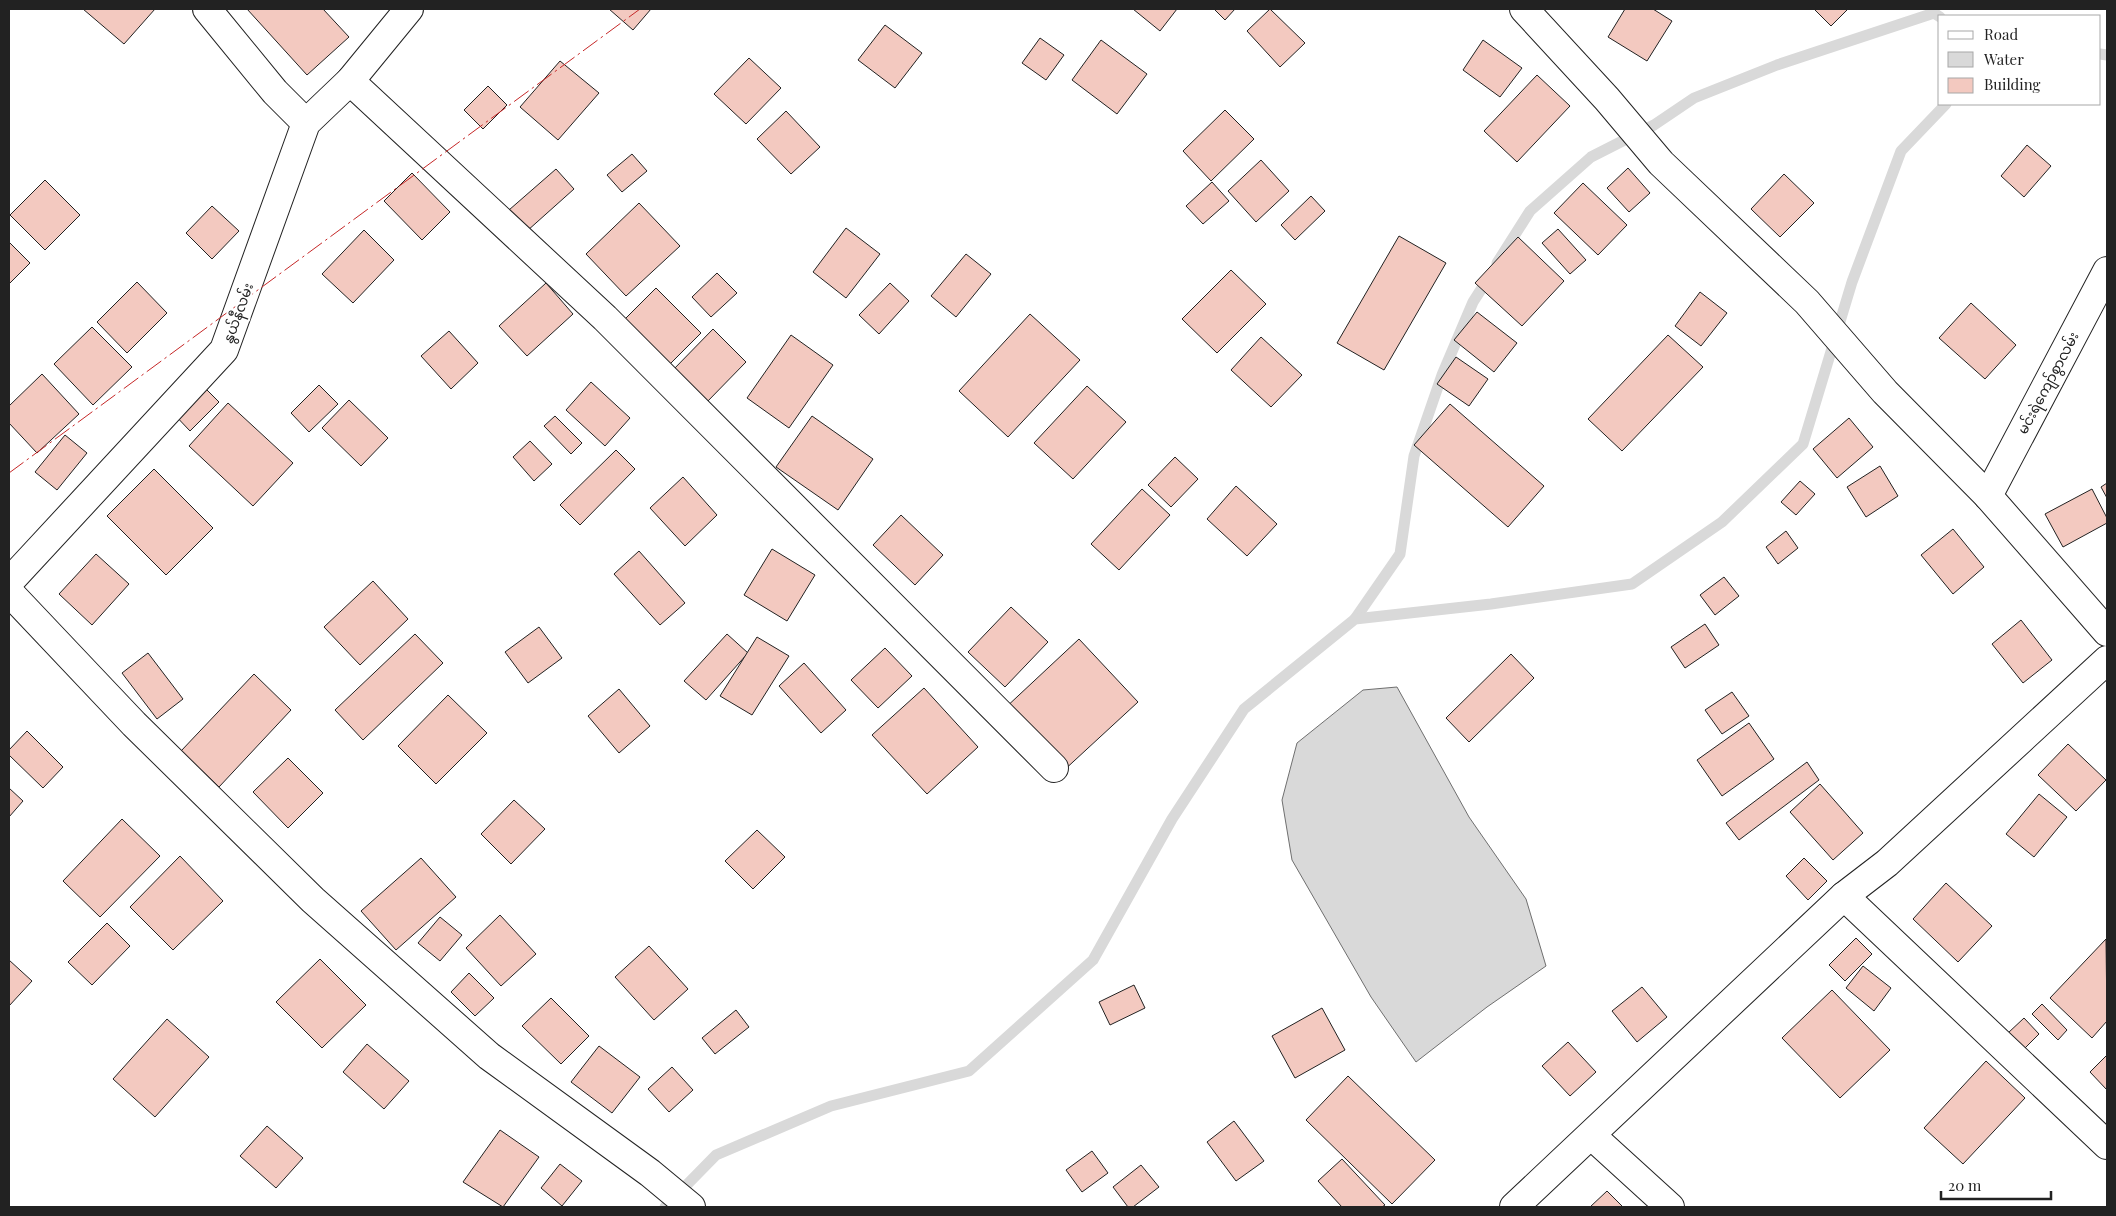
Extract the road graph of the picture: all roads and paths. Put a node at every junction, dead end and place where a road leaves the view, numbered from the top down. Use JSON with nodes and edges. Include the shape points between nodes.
{"nodes":[{"id":1,"x":206,"y":9,"type":"edge"},
{"id":2,"x":409,"y":9,"type":"edge"},
{"id":3,"x":1524,"y":9,"type":"edge"},
{"id":4,"x":350,"y":81,"type":"junction"},
{"id":5,"x":306,"y":123,"type":"junction"},
{"id":6,"x":2107,"y":271,"type":"edge"},
{"id":7,"x":1988,"y":496,"type":"junction"},
{"id":8,"x":9,"y":582,"type":"edge"},
{"id":9,"x":9,"y":592,"type":"edge"},
{"id":10,"x":2107,"y":632,"type":"edge"},
{"id":11,"x":2107,"y":660,"type":"edge"},
{"id":12,"x":1054,"y":768,"type":"dead end"},
{"id":13,"x":1844,"y":896,"type":"junction"},
{"id":14,"x":1592,"y":1136,"type":"junction"},
{"id":15,"x":2107,"y":1145,"type":"edge"},
{"id":16,"x":691,"y":1207,"type":"edge"},
{"id":17,"x":1514,"y":1207,"type":"edge"},
{"id":18,"x":1670,"y":1207,"type":"edge"}],
"edges":[{"from":1,"to":5,"type":"street","via":[[275,92]]},
{"from":2,"to":4,"type":"street","name":"နွယ်နီလမ်း"},
{"from":3,"to":7,"type":"street","via":[[1661,163],[1807,302],[1885,392]]},
{"from":4,"to":5,"type":"street","name":"နွယ်နီလမ်း"},
{"from":4,"to":12,"type":"street","via":[[605,318]]},
{"from":5,"to":8,"type":"street","name":"နွယ်နီလမ်း","via":[[224,350]]},
{"from":6,"to":7,"type":"street","name":"မင်းရဲကျော်စွာလမ်း"},
{"from":7,"to":10,"type":"street"},
{"from":9,"to":16,"type":"street","via":[[134,724],[312,900],[489,1056],[650,1173]]},
{"from":11,"to":13,"type":"street","via":[[1887,863]]},
{"from":13,"to":14,"type":"street"},
{"from":13,"to":15,"type":"street"},
{"from":14,"to":17,"type":"street"},
{"from":14,"to":18,"type":"street"}]}
